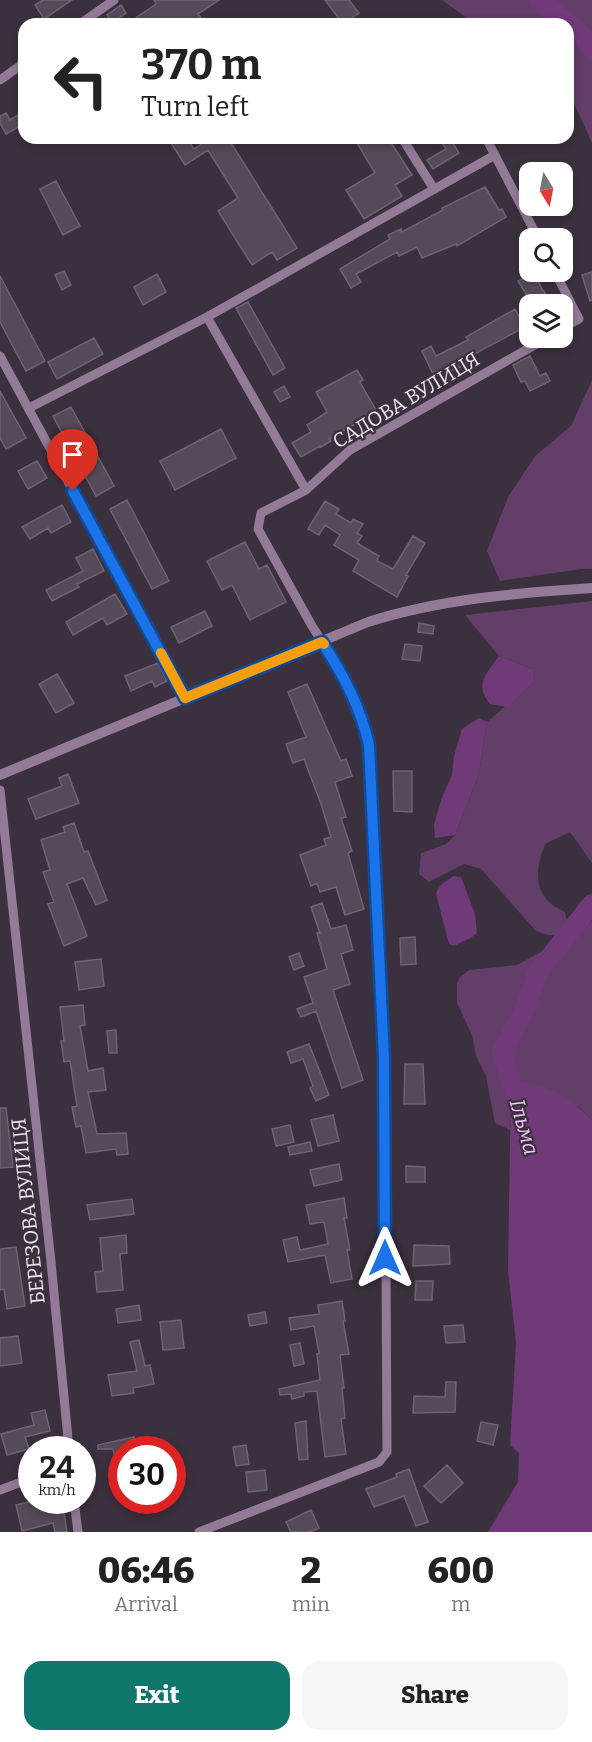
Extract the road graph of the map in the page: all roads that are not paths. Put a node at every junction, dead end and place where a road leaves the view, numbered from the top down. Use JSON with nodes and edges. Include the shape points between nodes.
{"nodes":[{"id":1,"x":114,"y":0,"type":"edge"},
{"id":2,"x":88,"y":18,"type":"edge"},
{"id":3,"x":18,"y":67,"type":"edge"},
{"id":4,"x":0,"y":80,"type":"edge"},
{"id":5,"x":406,"y":144,"type":"edge"},
{"id":6,"x":489,"y":144,"type":"edge"},
{"id":7,"x":495,"y":155,"type":"junction"},
{"id":8,"x":434,"y":189,"type":"junction"},
{"id":9,"x":533,"y":228,"type":"edge"},
{"id":10,"x":573,"y":307,"type":"edge"},
{"id":11,"x":207,"y":316,"type":"junction"},
{"id":12,"x":573,"y":322,"type":"edge"},
{"id":13,"x":529,"y":348,"type":"edge"},
{"id":14,"x":0,"y":356,"type":"edge"},
{"id":15,"x":29,"y":408,"type":"junction"},
{"id":16,"x":306,"y":490,"type":"junction"},
{"id":17,"x":592,"y":588,"type":"edge"},
{"id":18,"x":322,"y":642,"type":"junction"},
{"id":19,"x":185,"y":698,"type":"junction"},
{"id":20,"x":0,"y":775,"type":"edge"},
{"id":21,"x":0,"y":790,"type":"edge"},
{"id":22,"x":68,"y":1436,"type":"edge"},
{"id":23,"x":18,"y":1483,"type":"edge"},
{"id":24,"x":0,"y":1490,"type":"edge"},
{"id":25,"x":76,"y":1514,"type":"edge"},
{"id":26,"x":78,"y":1532,"type":"edge"},
{"id":27,"x":199,"y":1532,"type":"edge"}],
"edges":[{"from":1,"to":2,"type":"street"},
{"from":3,"to":4,"type":"street"},
{"from":5,"to":8,"type":"street"},
{"from":6,"to":7,"type":"street"},
{"from":7,"to":8,"type":"street"},
{"from":7,"to":9,"type":"street"},
{"from":8,"to":11,"type":"street"},
{"from":10,"to":12,"type":"street","via":[[579,319]]},
{"from":11,"to":15,"type":"street"},
{"from":11,"to":16,"type":"street"},
{"from":13,"to":16,"type":"street","name":"САДОВА ВУЛИЦЯ","via":[[350,450]]},
{"from":14,"to":15,"type":"street"},
{"from":15,"to":19,"type":"street"},
{"from":16,"to":18,"type":"street","name":"САДОВА ВУЛИЦЯ","via":[[261,513],[258,528]]},
{"from":17,"to":18,"type":"street","via":[[450,601],[400,612]]},
{"from":18,"to":19,"type":"street"},
{"from":18,"to":27,"type":"street","via":[[362,715],[369,745],[385,1081],[387,1452],[379,1462]]},
{"from":19,"to":20,"type":"street"},
{"from":21,"to":22,"type":"street","name":"БЕРЕЗОВА ВУЛИЦЯ"},
{"from":23,"to":24,"type":"street"},
{"from":25,"to":26,"type":"street"}]}
